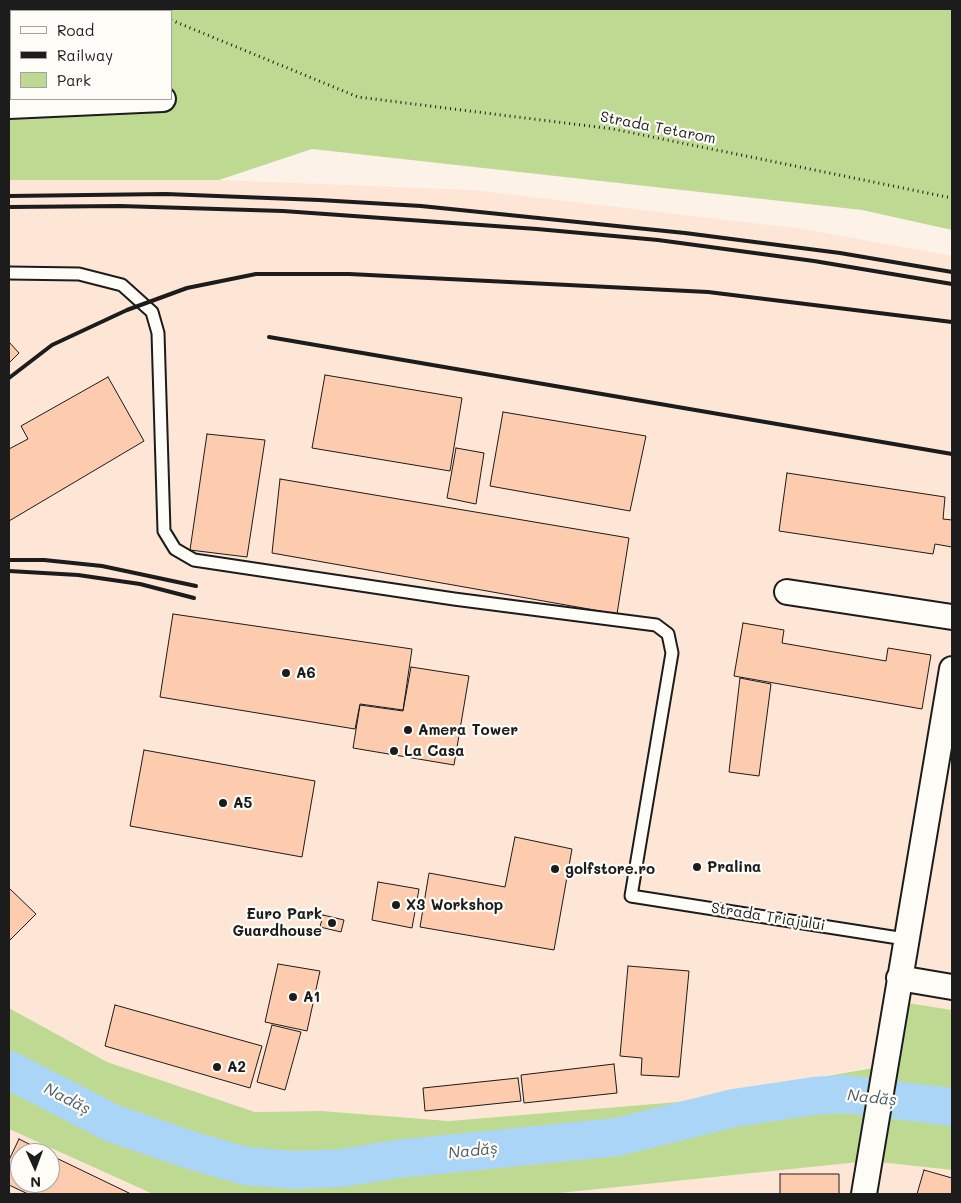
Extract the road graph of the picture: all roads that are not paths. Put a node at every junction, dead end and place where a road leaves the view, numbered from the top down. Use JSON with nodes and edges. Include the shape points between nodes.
{"nodes":[{"id":1,"x":141,"y":100,"type":"edge"},
{"id":2,"x":9,"y":106,"type":"edge"},
{"id":3,"x":9,"y":273,"type":"edge"},
{"id":4,"x":787,"y":592,"type":"dead end"},
{"id":5,"x":952,"y":617,"type":"edge"},
{"id":6,"x":952,"y":669,"type":"edge"},
{"id":7,"x":905,"y":939,"type":"junction"},
{"id":8,"x":899,"y":978,"type":"junction"},
{"id":9,"x":952,"y":986,"type":"edge"},
{"id":10,"x":864,"y":1194,"type":"edge"}],
"edges":[{"from":1,"to":2,"type":"street"},
{"from":3,"to":7,"type":"lane","name":"Strada Triajului","via":[[79,274],[122,285],[152,312],[158,333],[164,531],[175,549],[194,560],[656,625],[668,634],[672,653],[631,896]]},
{"from":4,"to":5,"type":"street"},
{"from":6,"to":7,"type":"street"},
{"from":7,"to":8,"type":"street"},
{"from":8,"to":9,"type":"street"},
{"from":8,"to":10,"type":"street"}]}
